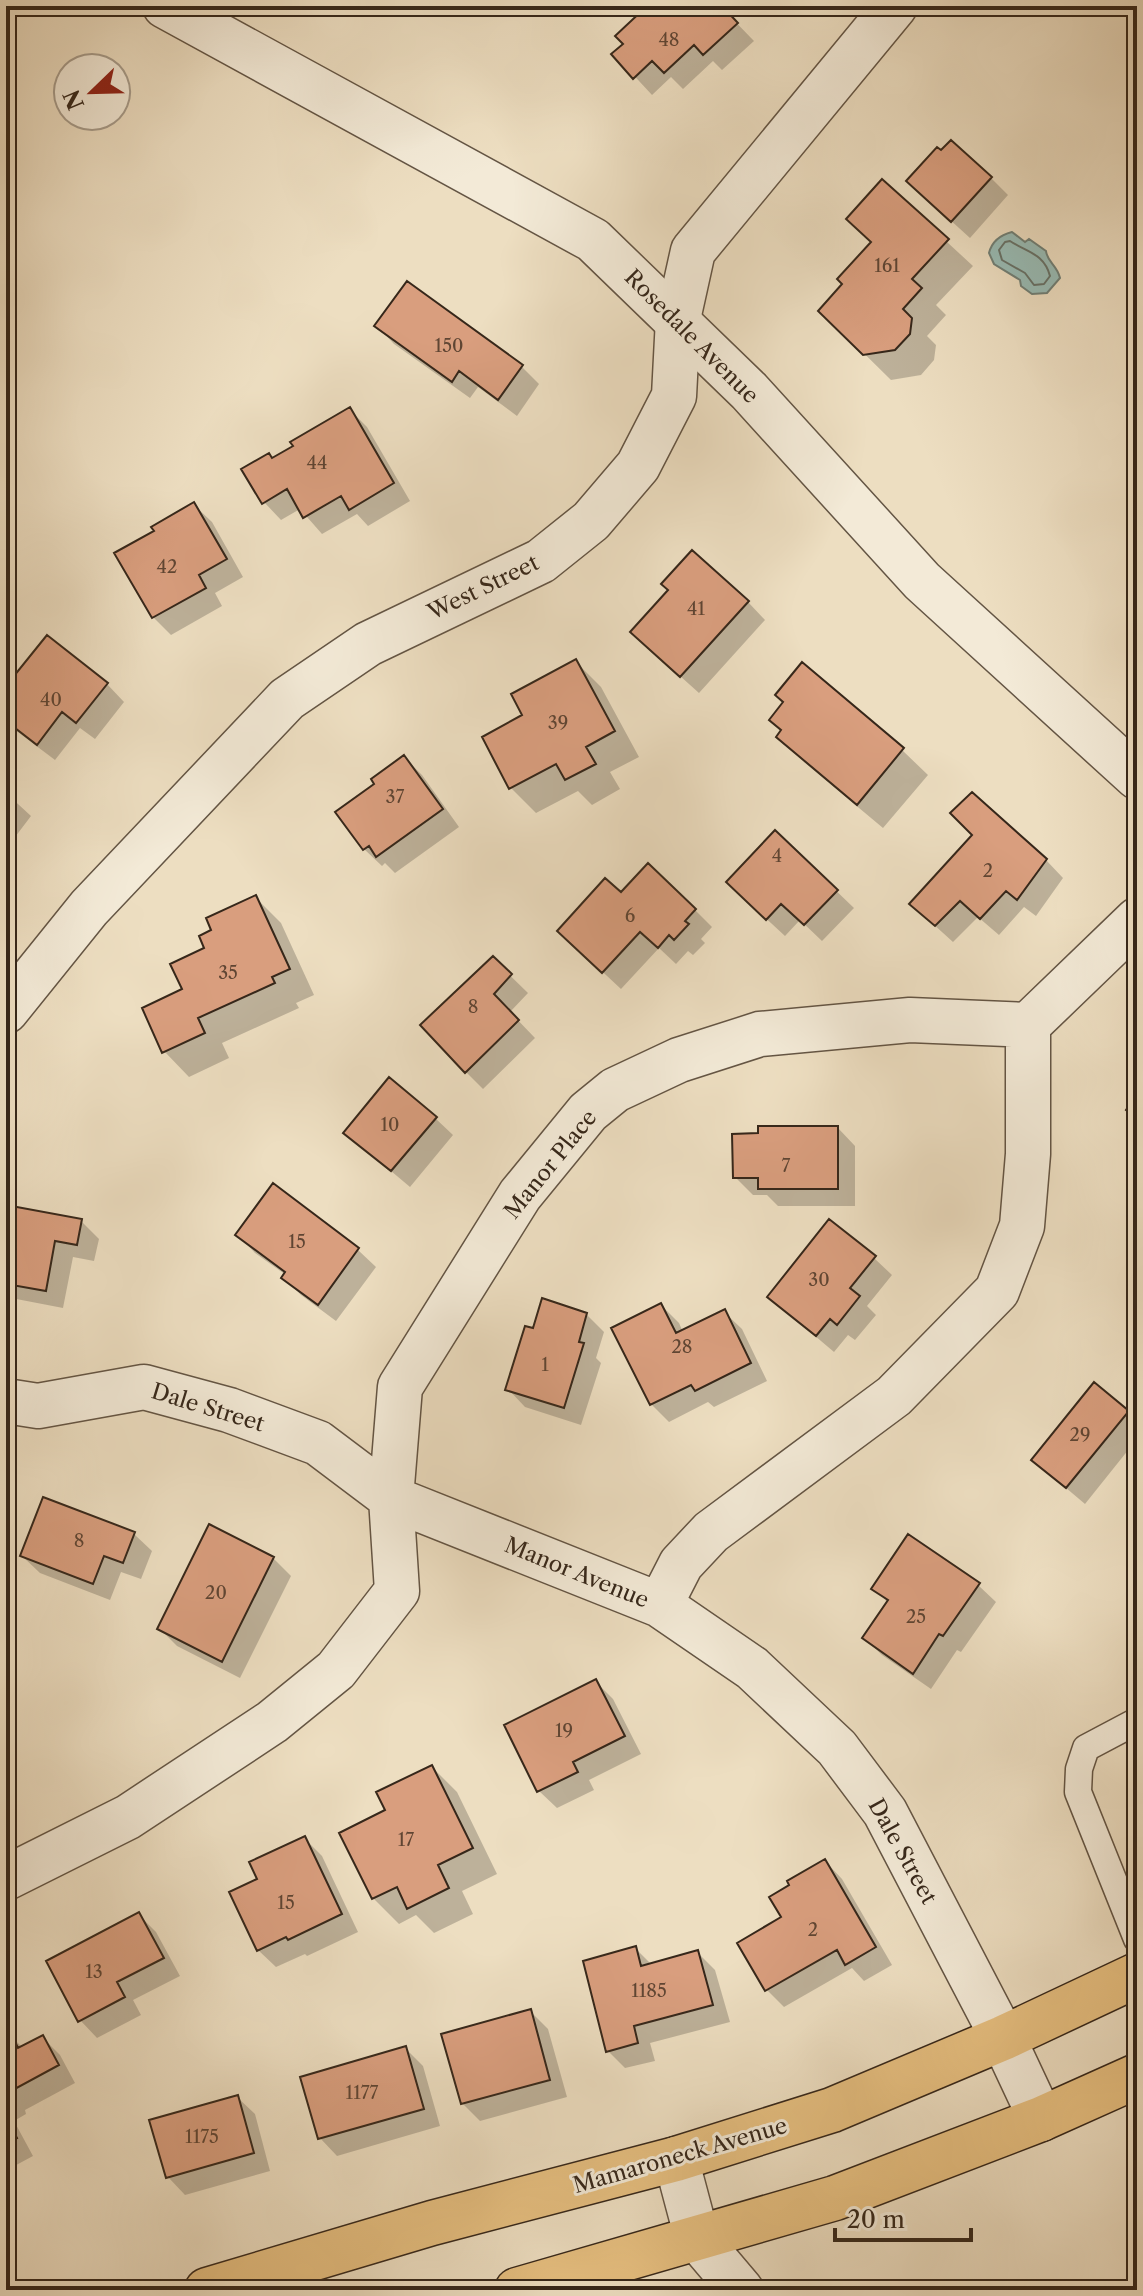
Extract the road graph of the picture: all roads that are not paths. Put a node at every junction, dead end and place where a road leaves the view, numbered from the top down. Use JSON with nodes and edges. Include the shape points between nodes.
{"nodes":[{"id":1,"x":165,"y":6,"type":"edge"},
{"id":2,"x":895,"y":6,"type":"edge"},
{"id":3,"x":678,"y":319,"type":"junction"},
{"id":4,"x":1137,"y":777,"type":"edge"},
{"id":5,"x":1137,"y":920,"type":"edge"},
{"id":6,"x":7,"y":1007,"type":"edge"},
{"id":7,"x":1028,"y":1025,"type":"junction"},
{"id":8,"x":6,"y":1401,"type":"edge"},
{"id":9,"x":391,"y":1498,"type":"junction"},
{"id":10,"x":660,"y":1605,"type":"junction"},
{"id":11,"x":1137,"y":1721,"type":"edge"},
{"id":12,"x":6,"y":1878,"type":"edge"},
{"id":13,"x":1137,"y":1939,"type":"edge"},
{"id":14,"x":1137,"y":1975,"type":"edge"},
{"id":15,"x":1003,"y":2038,"type":"junction"},
{"id":16,"x":1137,"y":2076,"type":"edge"},
{"id":17,"x":1041,"y":2119,"type":"junction"},
{"id":18,"x":676,"y":2159,"type":"junction"},
{"id":19,"x":697,"y":2238,"type":"junction"},
{"id":20,"x":207,"y":2290,"type":"edge"},
{"id":21,"x":517,"y":2290,"type":"edge"},
{"id":22,"x":741,"y":2290,"type":"edge"}],
"edges":[{"from":1,"to":3,"type":"street","name":"Rosedale Avenue","via":[[593,240]]},
{"from":2,"to":3,"type":"street","name":"West Street","via":[[693,251]]},
{"from":3,"to":4,"type":"street","name":"Rosedale Avenue","via":[[922,581]]},
{"from":3,"to":6,"type":"street","name":"West Street","via":[[674,396],[638,466],[591,521],[541,561],[368,644],[287,699],[89,908]]},
{"from":5,"to":7,"type":"street"},
{"from":7,"to":9,"type":"street","name":"Manor Place","via":[[910,1020],[760,1034],[679,1060],[615,1090],[588,1112],[520,1195],[400,1387]]},
{"from":7,"to":10,"type":"street","name":"Manor Avenue","via":[[1022,1226],[997,1291],[894,1396],[711,1532],[681,1564]]},
{"from":8,"to":9,"type":"street","name":"Dale Street","via":[[38,1406],[144,1387],[229,1410],[318,1443]]},
{"from":9,"to":10,"type":"street","name":"Manor Avenue"},
{"from":9,"to":12,"type":"street","via":[[397,1591],[336,1670],[272,1722],[128,1817]]},
{"from":10,"to":15,"type":"street","name":"Dale Street","via":[[752,1668],[837,1748],[885,1812]]},
{"from":11,"to":13,"type":"lane","via":[[1086,1748],[1078,1792]]},
{"from":14,"to":15,"type":"main road","name":"Mamaroneck Avenue"},
{"from":15,"to":17,"type":"street","name":"Dale Street"},
{"from":15,"to":18,"type":"main road","name":"Mamaroneck Avenue","via":[[832,2110]]},
{"from":16,"to":17,"type":"main road"},
{"from":17,"to":19,"type":"main road","via":[[835,2198]]},
{"from":18,"to":19,"type":"street"},
{"from":18,"to":20,"type":"main road","name":"Mamaroneck Avenue","via":[[432,2223]]},
{"from":19,"to":21,"type":"main road"},
{"from":19,"to":22,"type":"street"}]}
